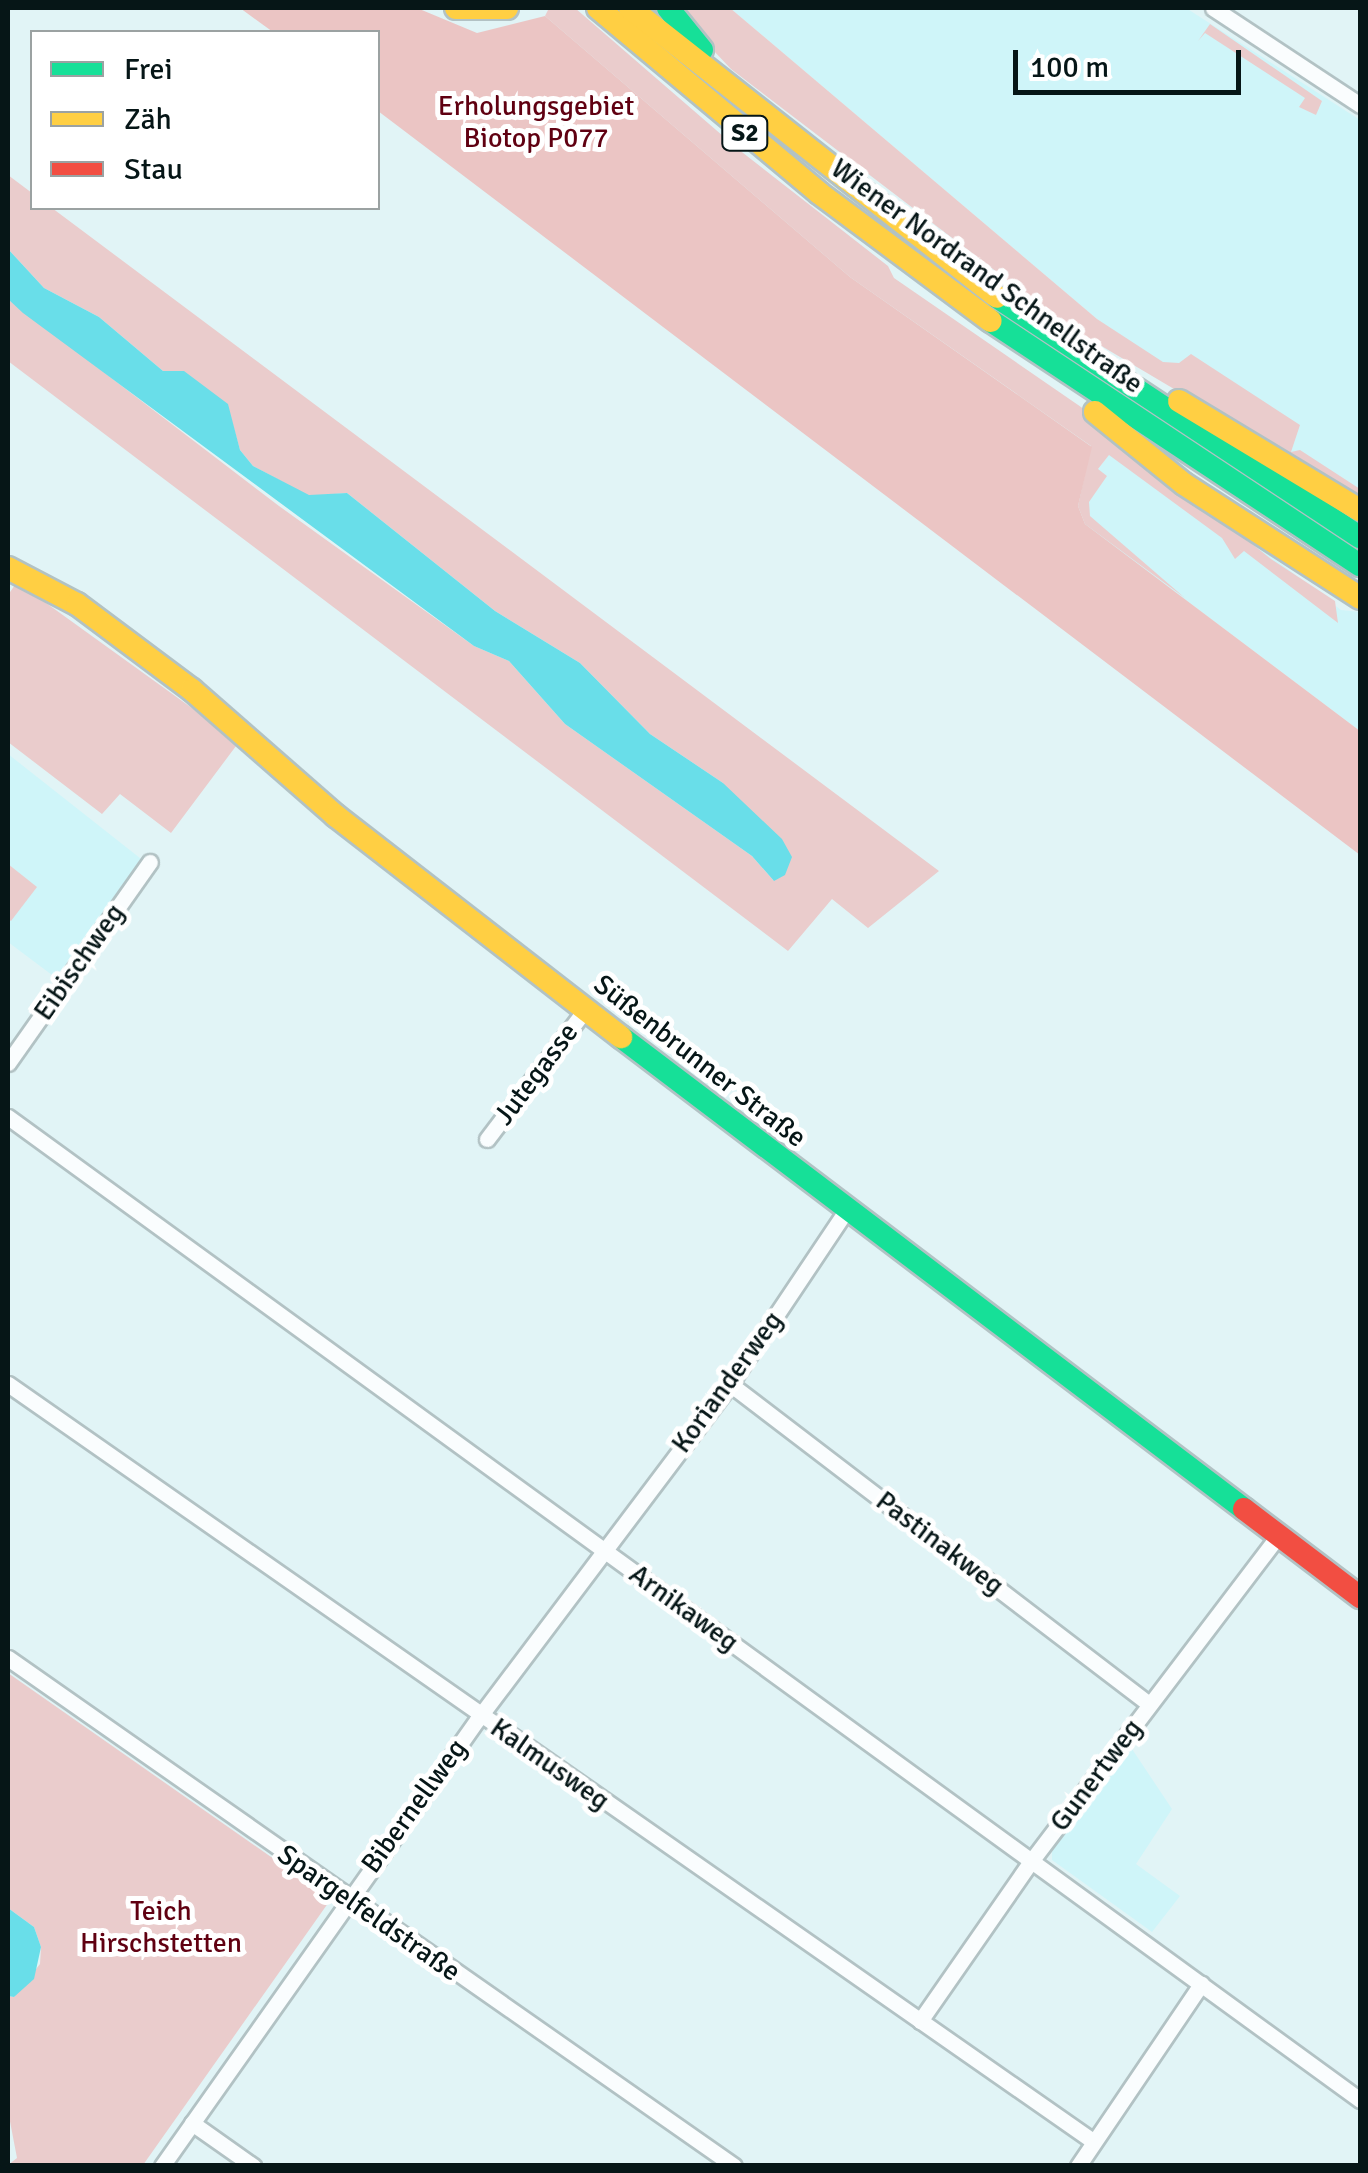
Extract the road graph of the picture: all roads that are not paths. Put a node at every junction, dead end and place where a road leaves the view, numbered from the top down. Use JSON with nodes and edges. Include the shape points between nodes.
{"nodes":[{"id":1,"x":456,"y":8,"type":"edge"},
{"id":2,"x":508,"y":8,"type":"edge"},
{"id":3,"x":598,"y":8,"type":"edge"},
{"id":4,"x":630,"y":8,"type":"edge"},
{"id":5,"x":668,"y":8,"type":"edge"},
{"id":6,"x":1213,"y":8,"type":"edge"},
{"id":7,"x":737,"y":97,"type":"junction"},
{"id":8,"x":1360,"y":105,"type":"edge"},
{"id":9,"x":1039,"y":356,"type":"junction"},
{"id":10,"x":1100,"y":369,"type":"junction"},
{"id":11,"x":1360,"y":510,"type":"edge"},
{"id":12,"x":1360,"y":536,"type":"edge"},
{"id":13,"x":1360,"y":565,"type":"edge"},
{"id":14,"x":8,"y":568,"type":"edge"},
{"id":15,"x":1360,"y":598,"type":"edge"},
{"id":16,"x":150,"y":862,"type":"dead end"},
{"id":17,"x":584,"y":1010,"type":"junction"},
{"id":18,"x":8,"y":1063,"type":"edge"},
{"id":19,"x":8,"y":1117,"type":"edge"},
{"id":20,"x":487,"y":1139,"type":"dead end"},
{"id":21,"x":846,"y":1212,"type":"junction"},
{"id":22,"x":8,"y":1384,"type":"edge"},
{"id":23,"x":730,"y":1384,"type":"junction"},
{"id":24,"x":1279,"y":1534,"type":"junction"},
{"id":25,"x":602,"y":1549,"type":"junction"},
{"id":26,"x":1360,"y":1598,"type":"edge"},
{"id":27,"x":8,"y":1658,"type":"edge"},
{"id":28,"x":1149,"y":1704,"type":"junction"},
{"id":29,"x":480,"y":1716,"type":"junction"},
{"id":30,"x":1032,"y":1860,"type":"junction"},
{"id":31,"x":348,"y":1898,"type":"junction"},
{"id":32,"x":1201,"y":1984,"type":"junction"},
{"id":33,"x":920,"y":2020,"type":"junction"},
{"id":34,"x":1360,"y":2100,"type":"edge"},
{"id":35,"x":192,"y":2123,"type":"junction"},
{"id":36,"x":1094,"y":2142,"type":"junction"},
{"id":37,"x":162,"y":2166,"type":"edge"},
{"id":38,"x":252,"y":2166,"type":"edge"},
{"id":39,"x":734,"y":2166,"type":"edge"},
{"id":40,"x":1078,"y":2166,"type":"edge"}],
"edges":[{"from":1,"to":2,"type":"main road"},
{"from":3,"to":9,"type":"main road","name":"Wiener Nordrand Schnellstraße","number":"S2","via":[[819,193]]},
{"from":4,"to":7,"type":"main road","name":"Wiener Nordrand Schnellstraße","number":"S2"},
{"from":5,"to":7,"type":"main road","via":[[733,78]]},
{"from":6,"to":8,"type":"street"},
{"from":7,"to":10,"type":"main road","name":"Wiener Nordrand Schnellstraße","number":"S2"},
{"from":9,"to":13,"type":"main road","name":"Wiener Nordrand Schnellstraße","number":"S2"},
{"from":9,"to":15,"type":"main road","via":[[1046,375],[1142,454]]},
{"from":10,"to":11,"type":"main road","via":[[1132,376],[1208,416]]},
{"from":10,"to":12,"type":"main road","name":"Wiener Nordrand Schnellstraße","number":"S2"},
{"from":14,"to":17,"type":"main road","name":"Süßenbrunner Straße","via":[[77,604],[192,690],[336,816]]},
{"from":16,"to":18,"type":"street","name":"Eibischweg"},
{"from":17,"to":20,"type":"street","name":"Jutegasse"},
{"from":17,"to":21,"type":"main road","name":"Süßenbrunner Straße"},
{"from":19,"to":25,"type":"street","name":"Arnikaweg"},
{"from":21,"to":23,"type":"street","name":"Korianderweg"},
{"from":21,"to":24,"type":"main road","name":"Süßenbrunner Straße"},
{"from":22,"to":29,"type":"street","name":"Kalmusweg"},
{"from":23,"to":25,"type":"street","name":"Korianderweg"},
{"from":23,"to":28,"type":"street","name":"Pastinakweg"},
{"from":24,"to":26,"type":"main road","name":"Süßenbrunner Straße"},
{"from":24,"to":28,"type":"street","name":"Gunertweg"},
{"from":25,"to":29,"type":"street","name":"Bibernellweg"},
{"from":25,"to":30,"type":"street","name":"Arnikaweg"},
{"from":27,"to":31,"type":"street","name":"Spargelfeldstraße"},
{"from":28,"to":30,"type":"street","name":"Gunertweg"},
{"from":29,"to":31,"type":"street","name":"Bibernellweg"},
{"from":29,"to":33,"type":"street","name":"Kalmusweg"},
{"from":30,"to":32,"type":"street","name":"Arnikaweg"},
{"from":30,"to":33,"type":"street","name":"Gunertweg"},
{"from":31,"to":35,"type":"street","name":"Bibernellweg"},
{"from":31,"to":39,"type":"street","name":"Spargelfeldstraße"},
{"from":32,"to":34,"type":"street","name":"Arnikaweg"},
{"from":32,"to":36,"type":"street"},
{"from":33,"to":36,"type":"street","name":"Kalmusweg"},
{"from":35,"to":37,"type":"street","name":"Bibernellweg"},
{"from":35,"to":38,"type":"street"},
{"from":36,"to":40,"type":"street"}]}
